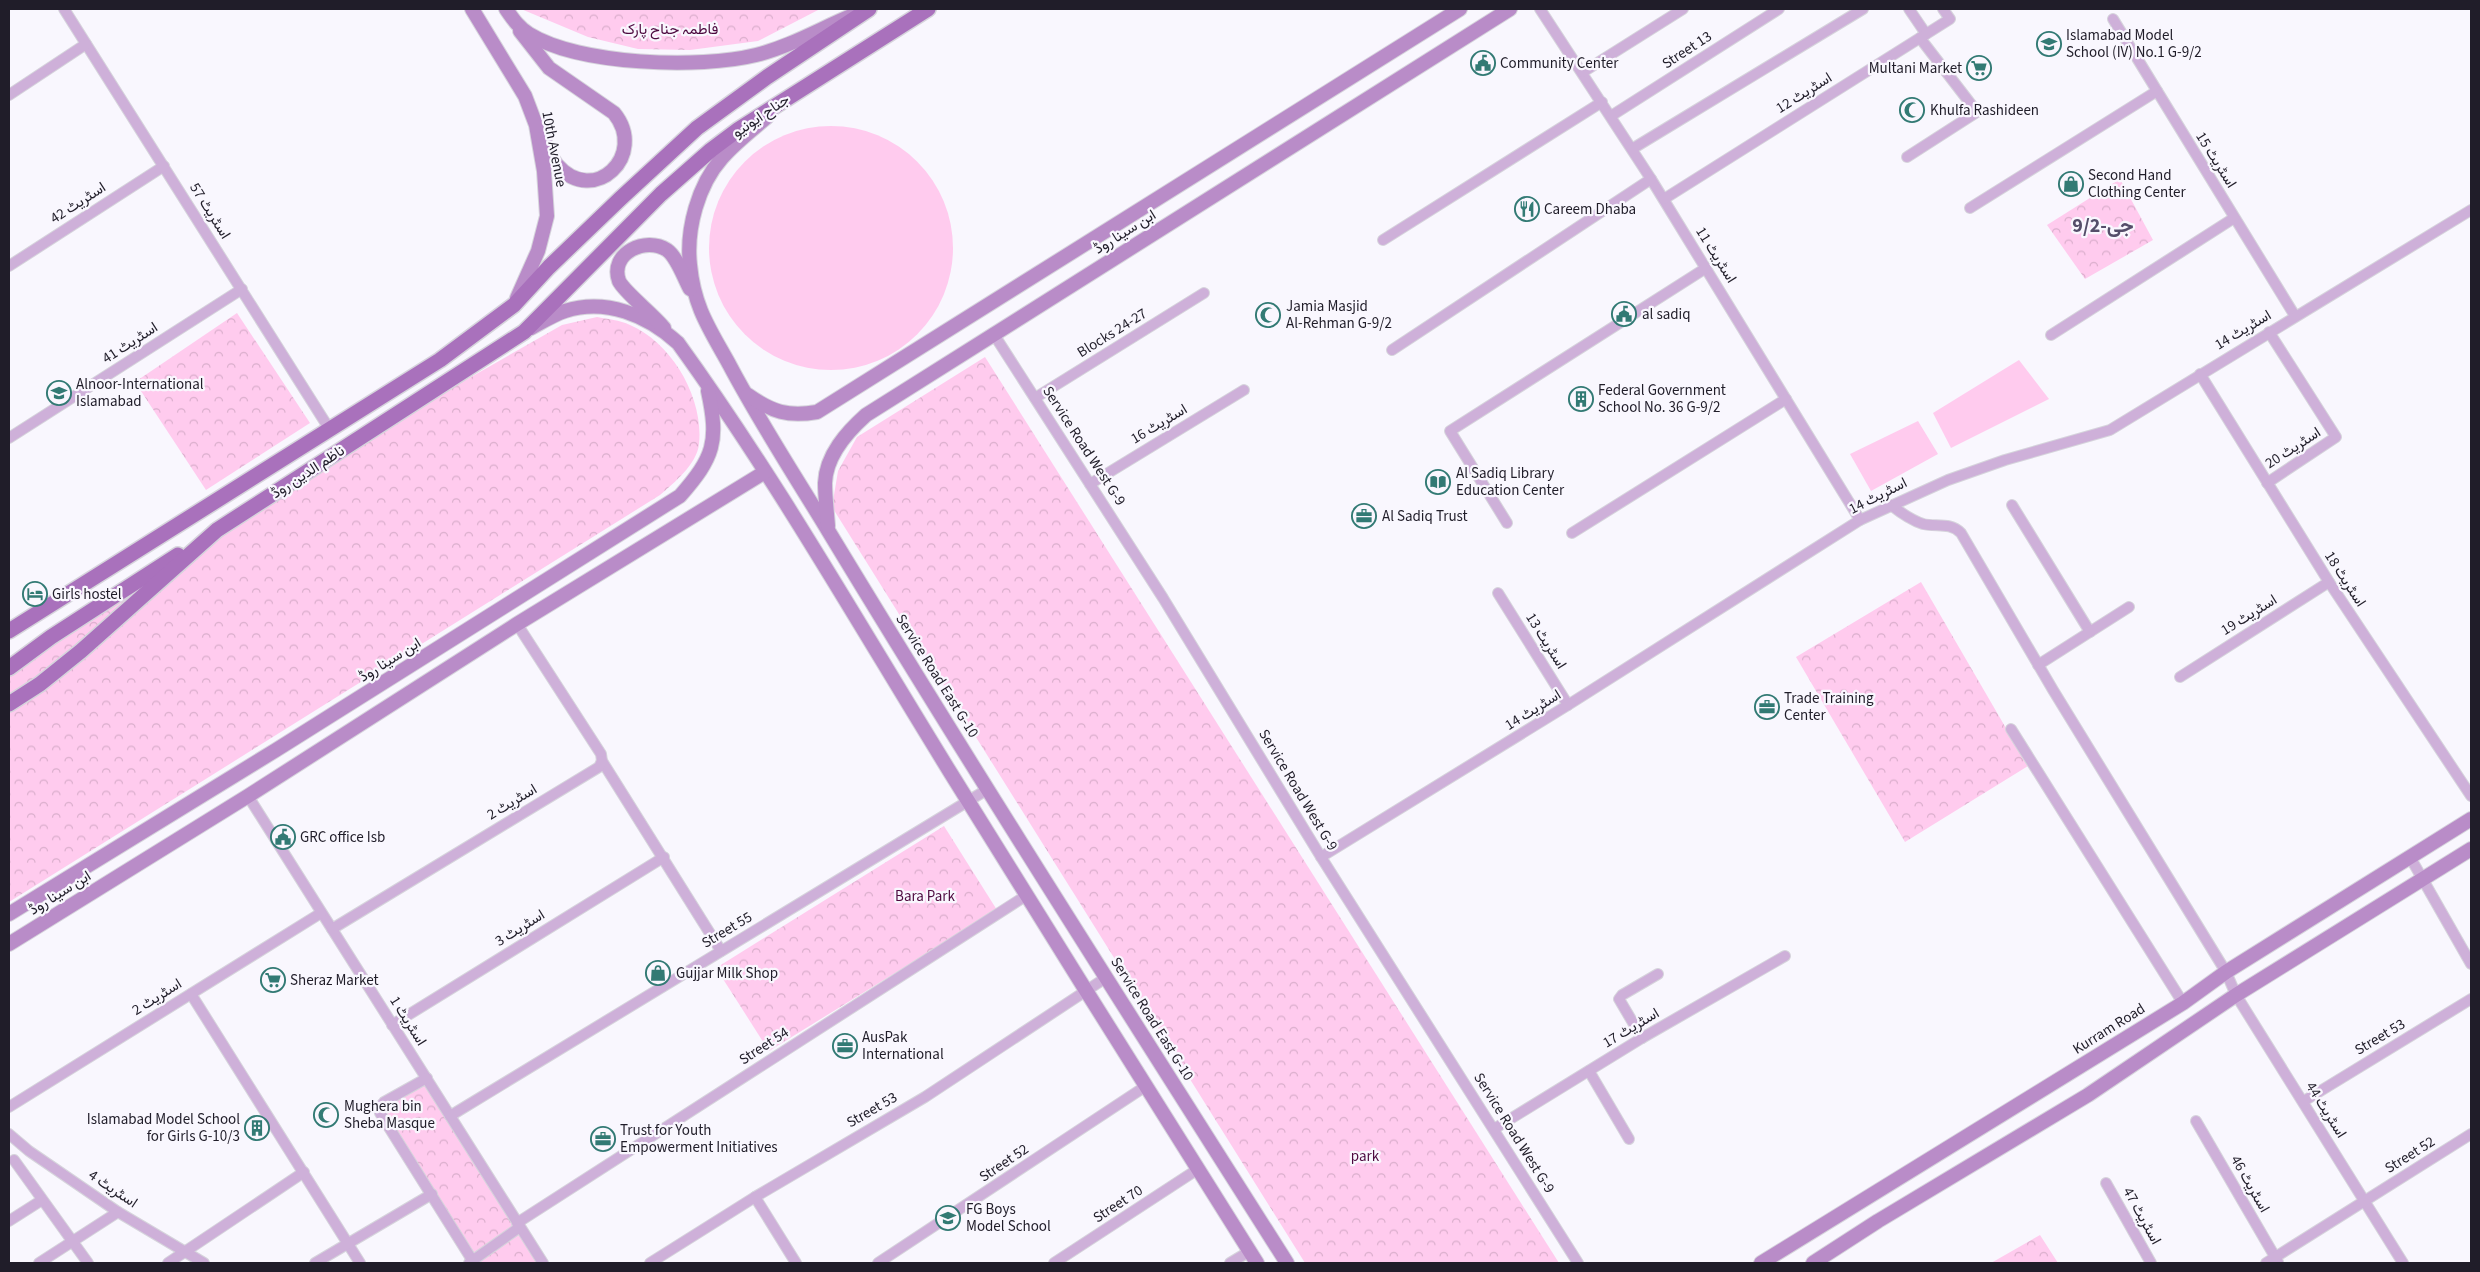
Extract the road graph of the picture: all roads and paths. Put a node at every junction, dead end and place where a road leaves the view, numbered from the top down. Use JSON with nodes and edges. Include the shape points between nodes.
{"nodes":[{"id":1,"x":64,"y":9,"type":"edge"},
{"id":2,"x":472,"y":9,"type":"edge"},
{"id":3,"x":506,"y":9,"type":"edge"},
{"id":4,"x":868,"y":9,"type":"edge"},
{"id":5,"x":928,"y":9,"type":"edge"},
{"id":6,"x":1460,"y":9,"type":"edge"},
{"id":7,"x":1510,"y":9,"type":"edge"},
{"id":8,"x":1540,"y":9,"type":"edge"},
{"id":9,"x":1683,"y":9,"type":"edge"},
{"id":10,"x":1779,"y":9,"type":"edge"},
{"id":11,"x":1863,"y":9,"type":"edge"},
{"id":12,"x":1909,"y":9,"type":"edge"},
{"id":13,"x":1943,"y":9,"type":"edge"},
{"id":14,"x":2113,"y":19,"type":"dead end"},
{"id":15,"x":516,"y":24,"type":"junction"},
{"id":16,"x":1923,"y":36,"type":"junction"},
{"id":17,"x":86,"y":44,"type":"junction"},
{"id":18,"x":1583,"y":72,"type":"junction"},
{"id":19,"x":2156,"y":91,"type":"junction"},
{"id":20,"x":9,"y":95,"type":"edge"},
{"id":21,"x":785,"y":100,"type":"junction"},
{"id":22,"x":1602,"y":102,"type":"junction"},
{"id":23,"x":1611,"y":116,"type":"junction"},
{"id":24,"x":536,"y":125,"type":"junction"},
{"id":25,"x":1632,"y":148,"type":"junction"},
{"id":26,"x":1907,"y":157,"type":"dead end"},
{"id":27,"x":164,"y":166,"type":"junction"},
{"id":28,"x":1652,"y":179,"type":"junction"},
{"id":29,"x":621,"y":198,"type":"joint"},
{"id":30,"x":1664,"y":199,"type":"junction"},
{"id":31,"x":1970,"y":208,"type":"dead end"},
{"id":32,"x":2471,"y":210,"type":"edge"},
{"id":33,"x":2234,"y":218,"type":"junction"},
{"id":34,"x":1383,"y":240,"type":"dead end"},
{"id":35,"x":610,"y":244,"type":"joint"},
{"id":36,"x":9,"y":266,"type":"edge"},
{"id":37,"x":1706,"y":268,"type":"junction"},
{"id":38,"x":242,"y":289,"type":"junction"},
{"id":39,"x":1204,"y":293,"type":"dead end"},
{"id":40,"x":696,"y":300,"type":"junction"},
{"id":41,"x":514,"y":305,"type":"junction"},
{"id":42,"x":2295,"y":316,"type":"junction"},
{"id":43,"x":524,"y":332,"type":"junction"},
{"id":44,"x":2270,"y":332,"type":"junction"},
{"id":45,"x":993,"y":333,"type":"junction"},
{"id":46,"x":669,"y":335,"type":"junction"},
{"id":47,"x":2051,"y":335,"type":"dead end"},
{"id":48,"x":1392,"y":350,"type":"dead end"},
{"id":49,"x":2200,"y":374,"type":"junction"},
{"id":50,"x":706,"y":382,"type":"junction"},
{"id":51,"x":1244,"y":390,"type":"dead end"},
{"id":52,"x":744,"y":392,"type":"junction"},
{"id":53,"x":1035,"y":398,"type":"junction"},
{"id":54,"x":1786,"y":400,"type":"junction"},
{"id":55,"x":330,"y":430,"type":"junction"},
{"id":56,"x":9,"y":438,"type":"edge"},
{"id":57,"x":765,"y":472,"type":"junction"},
{"id":58,"x":2267,"y":483,"type":"junction"},
{"id":59,"x":1090,"y":484,"type":"junction"},
{"id":60,"x":2012,"y":505,"type":"dead end"},
{"id":61,"x":1891,"y":506,"type":"junction"},
{"id":62,"x":1860,"y":520,"type":"junction"},
{"id":63,"x":1507,"y":522,"type":"dead end"},
{"id":64,"x":828,"y":529,"type":"junction"},
{"id":65,"x":217,"y":530,"type":"junction"},
{"id":66,"x":1572,"y":533,"type":"dead end"},
{"id":67,"x":2329,"y":582,"type":"junction"},
{"id":68,"x":1498,"y":593,"type":"dead end"},
{"id":69,"x":2129,"y":607,"type":"dead end"},
{"id":70,"x":517,"y":624,"type":"junction"},
{"id":71,"x":10,"y":627,"type":"edge"},
{"id":72,"x":2090,"y":632,"type":"junction"},
{"id":73,"x":2038,"y":666,"type":"junction"},
{"id":74,"x":9,"y":668,"type":"edge"},
{"id":75,"x":2182,"y":675,"type":"dead end"},
{"id":76,"x":9,"y":704,"type":"edge"},
{"id":77,"x":1568,"y":705,"type":"junction"},
{"id":78,"x":2011,"y":729,"type":"dead end"},
{"id":79,"x":602,"y":761,"type":"junction"},
{"id":80,"x":988,"y":789,"type":"junction"},
{"id":81,"x":248,"y":796,"type":"junction"},
{"id":82,"x":2471,"y":796,"type":"edge"},
{"id":83,"x":968,"y":801,"type":"junction"},
{"id":84,"x":2471,"y":819,"type":"edge"},
{"id":85,"x":2471,"y":849,"type":"edge"},
{"id":86,"x":664,"y":857,"type":"junction"},
{"id":87,"x":1321,"y":857,"type":"junction"},
{"id":88,"x":2410,"y":857,"type":"junction"},
{"id":89,"x":2423,"y":879,"type":"junction"},
{"id":90,"x":1027,"y":895,"type":"junction"},
{"id":91,"x":322,"y":913,"type":"junction"},
{"id":92,"x":9,"y":914,"type":"edge"},
{"id":93,"x":332,"y":928,"type":"junction"},
{"id":94,"x":9,"y":944,"type":"edge"},
{"id":95,"x":721,"y":951,"type":"junction"},
{"id":96,"x":1785,"y":956,"type":"dead end"},
{"id":97,"x":2471,"y":964,"type":"edge"},
{"id":98,"x":2226,"y":972,"type":"junction"},
{"id":99,"x":1658,"y":974,"type":"dead end"},
{"id":100,"x":1107,"y":977,"type":"junction"},
{"id":101,"x":1086,"y":990,"type":"junction"},
{"id":102,"x":191,"y":994,"type":"junction"},
{"id":103,"x":2236,"y":995,"type":"junction"},
{"id":104,"x":2471,"y":999,"type":"edge"},
{"id":105,"x":2183,"y":1003,"type":"junction"},
{"id":106,"x":392,"y":1025,"type":"junction"},
{"id":107,"x":1642,"y":1038,"type":"junction"},
{"id":108,"x":1589,"y":1071,"type":"junction"},
{"id":109,"x":427,"y":1078,"type":"junction"},
{"id":110,"x":1146,"y":1086,"type":"junction"},
{"id":111,"x":2304,"y":1101,"type":"junction"},
{"id":112,"x":9,"y":1108,"type":"edge"},
{"id":113,"x":450,"y":1116,"type":"junction"},
{"id":114,"x":2196,"y":1121,"type":"dead end"},
{"id":115,"x":1494,"y":1129,"type":"junction"},
{"id":116,"x":9,"y":1134,"type":"edge"},
{"id":117,"x":2471,"y":1134,"type":"edge"},
{"id":118,"x":1629,"y":1138,"type":"dead end"},
{"id":119,"x":29,"y":1151,"type":"junction"},
{"id":120,"x":12,"y":1162,"type":"edge"},
{"id":121,"x":1198,"y":1169,"type":"junction"},
{"id":122,"x":304,"y":1172,"type":"junction"},
{"id":123,"x":2106,"y":1183,"type":"dead end"},
{"id":124,"x":432,"y":1194,"type":"junction"},
{"id":125,"x":755,"y":1196,"type":"junction"},
{"id":126,"x":42,"y":1200,"type":"junction"},
{"id":127,"x":2366,"y":1201,"type":"junction"},
{"id":128,"x":118,"y":1212,"type":"junction"},
{"id":129,"x":9,"y":1221,"type":"edge"},
{"id":130,"x":518,"y":1225,"type":"junction"},
{"id":131,"x":74,"y":1242,"type":"junction"},
{"id":132,"x":347,"y":1244,"type":"junction"},
{"id":133,"x":186,"y":1252,"type":"junction"},
{"id":134,"x":1254,"y":1257,"type":"edge"},
{"id":135,"x":2273,"y":1261,"type":"edge"},
{"id":136,"x":472,"y":1262,"type":"edge"},
{"id":137,"x":39,"y":1263,"type":"edge"},
{"id":138,"x":88,"y":1263,"type":"edge"},
{"id":139,"x":168,"y":1263,"type":"edge"},
{"id":140,"x":204,"y":1263,"type":"edge"},
{"id":141,"x":315,"y":1263,"type":"edge"},
{"id":142,"x":360,"y":1263,"type":"edge"},
{"id":143,"x":543,"y":1263,"type":"edge"},
{"id":144,"x":650,"y":1263,"type":"edge"},
{"id":145,"x":796,"y":1263,"type":"edge"},
{"id":146,"x":878,"y":1263,"type":"edge"},
{"id":147,"x":1054,"y":1263,"type":"edge"},
{"id":148,"x":1230,"y":1263,"type":"edge"},
{"id":149,"x":1287,"y":1263,"type":"edge"},
{"id":150,"x":1578,"y":1263,"type":"edge"},
{"id":151,"x":1761,"y":1263,"type":"edge"},
{"id":152,"x":1813,"y":1263,"type":"edge"},
{"id":153,"x":2151,"y":1263,"type":"edge"},
{"id":154,"x":2403,"y":1263,"type":"edge"}],
"edges":[{"from":1,"to":17,"type":"street","name":"اسٹریٹ 57"},
{"from":2,"to":24,"type":"main road","name":"10th Avenue","via":[[525,96]]},
{"from":3,"to":15,"type":"main road"},
{"from":4,"to":15,"type":"main road","via":[[757,55],[684,64],[575,52],[529,34]]},
{"from":4,"to":29,"type":"main road","name":"جناح ایونیو","via":[[698,128]]},
{"from":5,"to":21,"type":"main road","name":"جناح ایونیو"},
{"from":6,"to":52,"type":"main road","name":"ابن سینا روڈ","via":[[817,412],[802,415],[778,412]]},
{"from":7,"to":45,"type":"main road","name":"ابن سینا روڈ"},
{"from":8,"to":18,"type":"street","name":"اسٹریٹ 11"},
{"from":9,"to":18,"type":"street"},
{"from":10,"to":23,"type":"street","name":"Street 13"},
{"from":11,"to":25,"type":"street"},
{"from":12,"to":16,"type":"street"},
{"from":13,"to":16,"type":"street","name":"اسٹریٹ 12","via":[[1950,19]]},
{"from":14,"to":19,"type":"street","name":"اسٹریٹ 15"},
{"from":15,"to":24,"type":"main road","via":[[549,68],[602,103],[622,123],[626,140],[623,157],[607,176],[594,182],[579,180],[556,164]]},
{"from":16,"to":26,"type":"street","via":[[1977,112]]},
{"from":16,"to":30,"type":"street","name":"اسٹریٹ 12"},
{"from":17,"to":20,"type":"street"},
{"from":17,"to":27,"type":"street","name":"اسٹریٹ 57"},
{"from":18,"to":22,"type":"street","name":"اسٹریٹ 11"},
{"from":19,"to":31,"type":"street"},
{"from":19,"to":33,"type":"street","name":"اسٹریٹ 15"},
{"from":21,"to":35,"type":"main road","name":"جناح ایونیو","via":[[711,150]]},
{"from":21,"to":40,"type":"main road","name":"Service Road East G-10","via":[[722,158],[707,179],[691,223],[688,246]]},
{"from":22,"to":23,"type":"street","name":"اسٹریٹ 11"},
{"from":22,"to":34,"type":"street"},
{"from":23,"to":25,"type":"street","name":"اسٹریٹ 11"},
{"from":24,"to":41,"type":"main road","name":"10th Avenue","via":[[547,192],[547,216],[535,259]]},
{"from":25,"to":28,"type":"street","name":"اسٹریٹ 11"},
{"from":27,"to":36,"type":"street","name":"اسٹریٹ 42"},
{"from":27,"to":38,"type":"street","name":"اسٹریٹ 57"},
{"from":28,"to":30,"type":"street","name":"اسٹریٹ 11"},
{"from":28,"to":48,"type":"street"},
{"from":29,"to":41,"type":"main road","name":"ناظم الدین روڈ"},
{"from":30,"to":37,"type":"street","name":"اسٹریٹ 11"},
{"from":32,"to":42,"type":"street","name":"اسٹریٹ 14"},
{"from":33,"to":42,"type":"street","name":"اسٹریٹ 15"},
{"from":33,"to":47,"type":"street"},
{"from":35,"to":43,"type":"main road","name":"ناظم الدین روڈ"},
{"from":37,"to":54,"type":"street","name":"اسٹریٹ 11"},
{"from":37,"to":63,"type":"street","via":[[1450,431]]},
{"from":38,"to":55,"type":"street","name":"اسٹریٹ 57"},
{"from":38,"to":56,"type":"street","name":"اسٹریٹ 41"},
{"from":39,"to":53,"type":"street","name":"Blocks 24-27"},
{"from":40,"to":46,"type":"main road","via":[[671,254],[664,248],[637,246],[622,258],[618,268],[619,280]]},
{"from":40,"to":52,"type":"main road","name":"Service Road East G-10","via":[[702,318]]},
{"from":41,"to":55,"type":"main road","name":"ناظم الدین روڈ","via":[[440,360]]},
{"from":42,"to":44,"type":"street","name":"اسٹریٹ 14"},
{"from":43,"to":46,"type":"main road","via":[[563,311],[600,306],[639,317]]},
{"from":43,"to":65,"type":"main road","name":"ناظم الدین روڈ"},
{"from":44,"to":49,"type":"street","name":"اسٹریٹ 14"},
{"from":44,"to":58,"type":"street","name":"اسٹریٹ 20","via":[[2336,437]]},
{"from":45,"to":53,"type":"street","name":"Service Road West G-9"},
{"from":45,"to":64,"type":"main road","name":"ابن سینا روڈ","via":[[866,415],[848,431],[828,466],[825,481]]},
{"from":46,"to":50,"type":"main road"},
{"from":49,"to":58,"type":"street","name":"اسٹریٹ 18"},
{"from":49,"to":61,"type":"street","name":"اسٹریٹ 14","via":[[2110,430],[1964,474]]},
{"from":50,"to":57,"type":"main road"},
{"from":50,"to":92,"type":"main road","name":"ابن سینا روڈ","via":[[714,441],[704,466],[680,496]]},
{"from":51,"to":59,"type":"street","name":"اسٹریٹ 16"},
{"from":52,"to":64,"type":"main road","name":"Service Road East G-10"},
{"from":53,"to":59,"type":"street","name":"Service Road West G-9"},
{"from":54,"to":62,"type":"street","name":"اسٹریٹ 11"},
{"from":54,"to":66,"type":"street"},
{"from":55,"to":71,"type":"main road","name":"ناظم الدین روڈ"},
{"from":57,"to":70,"type":"main road","name":"ابن سینا روڈ"},
{"from":57,"to":83,"type":"main road"},
{"from":58,"to":67,"type":"street","name":"اسٹریٹ 18"},
{"from":59,"to":87,"type":"street","name":"Service Road West G-9"},
{"from":60,"to":72,"type":"street"},
{"from":61,"to":62,"type":"street","name":"اسٹریٹ 14"},
{"from":61,"to":73,"type":"street","name":"اسٹریٹ 44","via":[[1908,518],[1955,527],[1961,533]]},
{"from":62,"to":77,"type":"street","name":"اسٹریٹ 14"},
{"from":64,"to":80,"type":"main road","name":"Service Road East G-10"},
{"from":65,"to":74,"type":"main road","via":[[73,622]]},
{"from":65,"to":76,"type":"main road","name":"ناظم الدین روڈ","via":[[81,651]]},
{"from":67,"to":75,"type":"street","name":"اسٹریٹ 19"},
{"from":67,"to":82,"type":"street","name":"اسٹریٹ 18"},
{"from":68,"to":77,"type":"street","name":"اسٹریٹ 13"},
{"from":69,"to":72,"type":"street"},
{"from":70,"to":79,"type":"street","via":[[601,754]]},
{"from":70,"to":81,"type":"main road","name":"ابن سینا روڈ"},
{"from":72,"to":73,"type":"street"},
{"from":73,"to":98,"type":"street","name":"اسٹریٹ 44"},
{"from":77,"to":87,"type":"street","name":"اسٹریٹ 14"},
{"from":78,"to":105,"type":"street"},
{"from":79,"to":86,"type":"street"},
{"from":79,"to":93,"type":"street","name":"اسٹریٹ 2","via":[[599,767]]},
{"from":80,"to":83,"type":"street","name":"Street 55"},
{"from":80,"to":100,"type":"main road","name":"Service Road East G-10"},
{"from":81,"to":91,"type":"street","name":"اسٹریٹ 1"},
{"from":81,"to":94,"type":"main road","name":"ابن سینا روڈ"},
{"from":83,"to":90,"type":"main road"},
{"from":83,"to":95,"type":"street","name":"Street 55"},
{"from":84,"to":88,"type":"main road","name":"Kurram Road"},
{"from":85,"to":89,"type":"main road"},
{"from":86,"to":95,"type":"street"},
{"from":86,"to":106,"type":"street","name":"اسٹریٹ 3"},
{"from":87,"to":115,"type":"street","name":"Service Road West G-9"},
{"from":88,"to":89,"type":"street"},
{"from":88,"to":98,"type":"main road","name":"Kurram Road"},
{"from":89,"to":97,"type":"street"},
{"from":89,"to":103,"type":"main road"},
{"from":90,"to":101,"type":"main road"},
{"from":90,"to":130,"type":"street","name":"Street 54"},
{"from":91,"to":93,"type":"street","name":"اسٹریٹ 1"},
{"from":91,"to":102,"type":"street","name":"اسٹریٹ 2"},
{"from":93,"to":106,"type":"street","name":"اسٹریٹ 1"},
{"from":95,"to":113,"type":"street","name":"Street 55"},
{"from":96,"to":107,"type":"street","name":"اسٹریٹ 17"},
{"from":98,"to":103,"type":"street","name":"اسٹریٹ 44"},
{"from":98,"to":105,"type":"main road","name":"Kurram Road"},
{"from":99,"to":107,"type":"street","via":[[1619,999]]},
{"from":100,"to":101,"type":"street","name":"Street 53"},
{"from":100,"to":149,"type":"main road","name":"Service Road East G-10"},
{"from":101,"to":110,"type":"main road"},
{"from":101,"to":125,"type":"street","name":"Street 53","via":[[925,1097]]},
{"from":102,"to":112,"type":"street","name":"اسٹریٹ 2"},
{"from":102,"to":122,"type":"street"},
{"from":103,"to":111,"type":"street","name":"اسٹریٹ 44"},
{"from":103,"to":152,"type":"main road","via":[[2088,1095]]},
{"from":104,"to":111,"type":"street","name":"Street 53"},
{"from":105,"to":151,"type":"main road","name":"Kurram Road"},
{"from":106,"to":109,"type":"street","name":"اسٹریٹ 1"},
{"from":107,"to":108,"type":"street","name":"اسٹریٹ 17"},
{"from":108,"to":115,"type":"street","name":"اسٹریٹ 17"},
{"from":108,"to":118,"type":"street"},
{"from":109,"to":113,"type":"street","name":"اسٹریٹ 1"},
{"from":109,"to":124,"type":"street","via":[[379,1108]]},
{"from":110,"to":121,"type":"main road"},
{"from":110,"to":146,"type":"street","name":"Street 52"},
{"from":111,"to":127,"type":"street","name":"اسٹریٹ 44"},
{"from":113,"to":130,"type":"street","name":"اسٹریٹ 1"},
{"from":114,"to":135,"type":"street","name":"اسٹریٹ 46"},
{"from":115,"to":150,"type":"street","name":"Service Road West G-9"},
{"from":116,"to":119,"type":"street","name":"اسٹریٹ 4"},
{"from":117,"to":127,"type":"street","name":"Street 52"},
{"from":119,"to":120,"type":"street"},
{"from":119,"to":128,"type":"street","name":"اسٹریٹ 4"},
{"from":120,"to":126,"type":"street"},
{"from":121,"to":134,"type":"main road"},
{"from":121,"to":147,"type":"street","name":"Street 70"},
{"from":122,"to":132,"type":"street"},
{"from":122,"to":133,"type":"street"},
{"from":123,"to":153,"type":"street","name":"اسٹریٹ 47"},
{"from":124,"to":132,"type":"street"},
{"from":124,"to":136,"type":"street"},
{"from":125,"to":144,"type":"street","name":"Street 53"},
{"from":125,"to":145,"type":"street"},
{"from":126,"to":129,"type":"street"},
{"from":126,"to":131,"type":"street"},
{"from":127,"to":135,"type":"street","name":"Street 52"},
{"from":127,"to":154,"type":"street","name":"اسٹریٹ 44"},
{"from":128,"to":131,"type":"street"},
{"from":128,"to":133,"type":"street","name":"اسٹریٹ 4"},
{"from":130,"to":136,"type":"street","name":"Street 54"},
{"from":130,"to":143,"type":"street","name":"اسٹریٹ 1"},
{"from":131,"to":137,"type":"street"},
{"from":131,"to":138,"type":"street"},
{"from":132,"to":141,"type":"street"},
{"from":132,"to":142,"type":"street"},
{"from":133,"to":139,"type":"street"},
{"from":133,"to":140,"type":"street","name":"اسٹریٹ 4"},
{"from":134,"to":148,"type":"street"}]}
